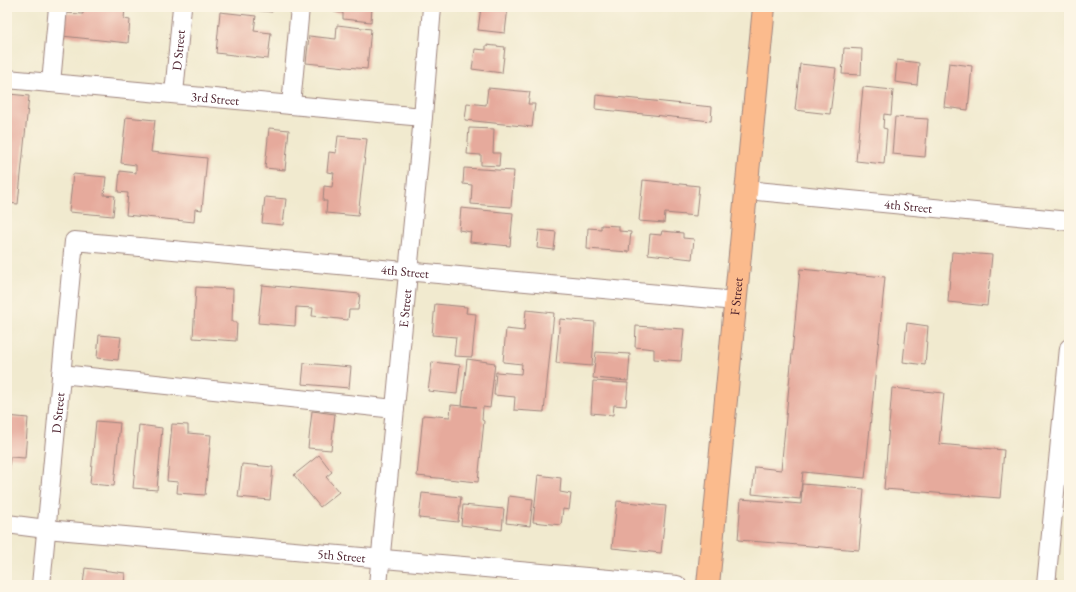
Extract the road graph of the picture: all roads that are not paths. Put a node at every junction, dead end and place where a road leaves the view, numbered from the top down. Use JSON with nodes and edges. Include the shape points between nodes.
{"nodes":[{"id":1,"x":58,"y":7,"type":"edge"},
{"id":2,"x":182,"y":7,"type":"edge"},
{"id":3,"x":300,"y":7,"type":"edge"},
{"id":4,"x":432,"y":7,"type":"edge"},
{"id":5,"x":764,"y":7,"type":"edge"},
{"id":6,"x":7,"y":79,"type":"edge"},
{"id":7,"x":51,"y":83,"type":"junction"},
{"id":8,"x":174,"y":94,"type":"junction"},
{"id":9,"x":291,"y":105,"type":"junction"},
{"id":10,"x":423,"y":117,"type":"junction"},
{"id":11,"x":747,"y":190,"type":"junction"},
{"id":12,"x":1069,"y":221,"type":"edge"},
{"id":13,"x":74,"y":242,"type":"joint"},
{"id":14,"x":408,"y":272,"type":"junction"},
{"id":15,"x":736,"y":301,"type":"junction"},
{"id":16,"x":1069,"y":348,"type":"edge"},
{"id":17,"x":61,"y":374,"type":"junction"},
{"id":18,"x":395,"y":409,"type":"junction"},
{"id":19,"x":7,"y":524,"type":"edge"},
{"id":20,"x":46,"y":529,"type":"junction"},
{"id":21,"x":380,"y":560,"type":"junction"},
{"id":22,"x":541,"y":579,"type":"edge"},
{"id":23,"x":41,"y":585,"type":"edge"},
{"id":24,"x":378,"y":585,"type":"edge"},
{"id":25,"x":677,"y":585,"type":"edge"},
{"id":26,"x":708,"y":585,"type":"edge"},
{"id":27,"x":1046,"y":585,"type":"edge"}],
"edges":[{"from":1,"to":7,"type":"street"},
{"from":2,"to":8,"type":"street","name":"D Street"},
{"from":3,"to":9,"type":"street"},
{"from":4,"to":10,"type":"street","name":"E Street"},
{"from":5,"to":11,"type":"main road","name":"F Street"},
{"from":6,"to":7,"type":"street","name":"3rd Street"},
{"from":7,"to":8,"type":"street","name":"3rd Street"},
{"from":8,"to":9,"type":"street","name":"3rd Street"},
{"from":9,"to":10,"type":"street","name":"3rd Street"},
{"from":10,"to":14,"type":"street","name":"E Street"},
{"from":11,"to":12,"type":"street","name":"4th Street"},
{"from":11,"to":15,"type":"main road","name":"F Street"},
{"from":13,"to":14,"type":"street","name":"4th Street"},
{"from":13,"to":17,"type":"street","name":"D Street"},
{"from":14,"to":15,"type":"street","name":"4th Street"},
{"from":14,"to":18,"type":"street","name":"E Street"},
{"from":15,"to":26,"type":"main road","name":"F Street"},
{"from":16,"to":27,"type":"street"},
{"from":17,"to":18,"type":"street"},
{"from":17,"to":20,"type":"street","name":"D Street"},
{"from":18,"to":21,"type":"street","name":"E Street"},
{"from":19,"to":20,"type":"street","name":"5th Street"},
{"from":20,"to":21,"type":"street","name":"5th Street"},
{"from":20,"to":23,"type":"street","name":"D Street"},
{"from":21,"to":22,"type":"street","name":"5th Street"},
{"from":21,"to":24,"type":"street","name":"E Street"},
{"from":22,"to":25,"type":"street","name":"5th Street"}]}
